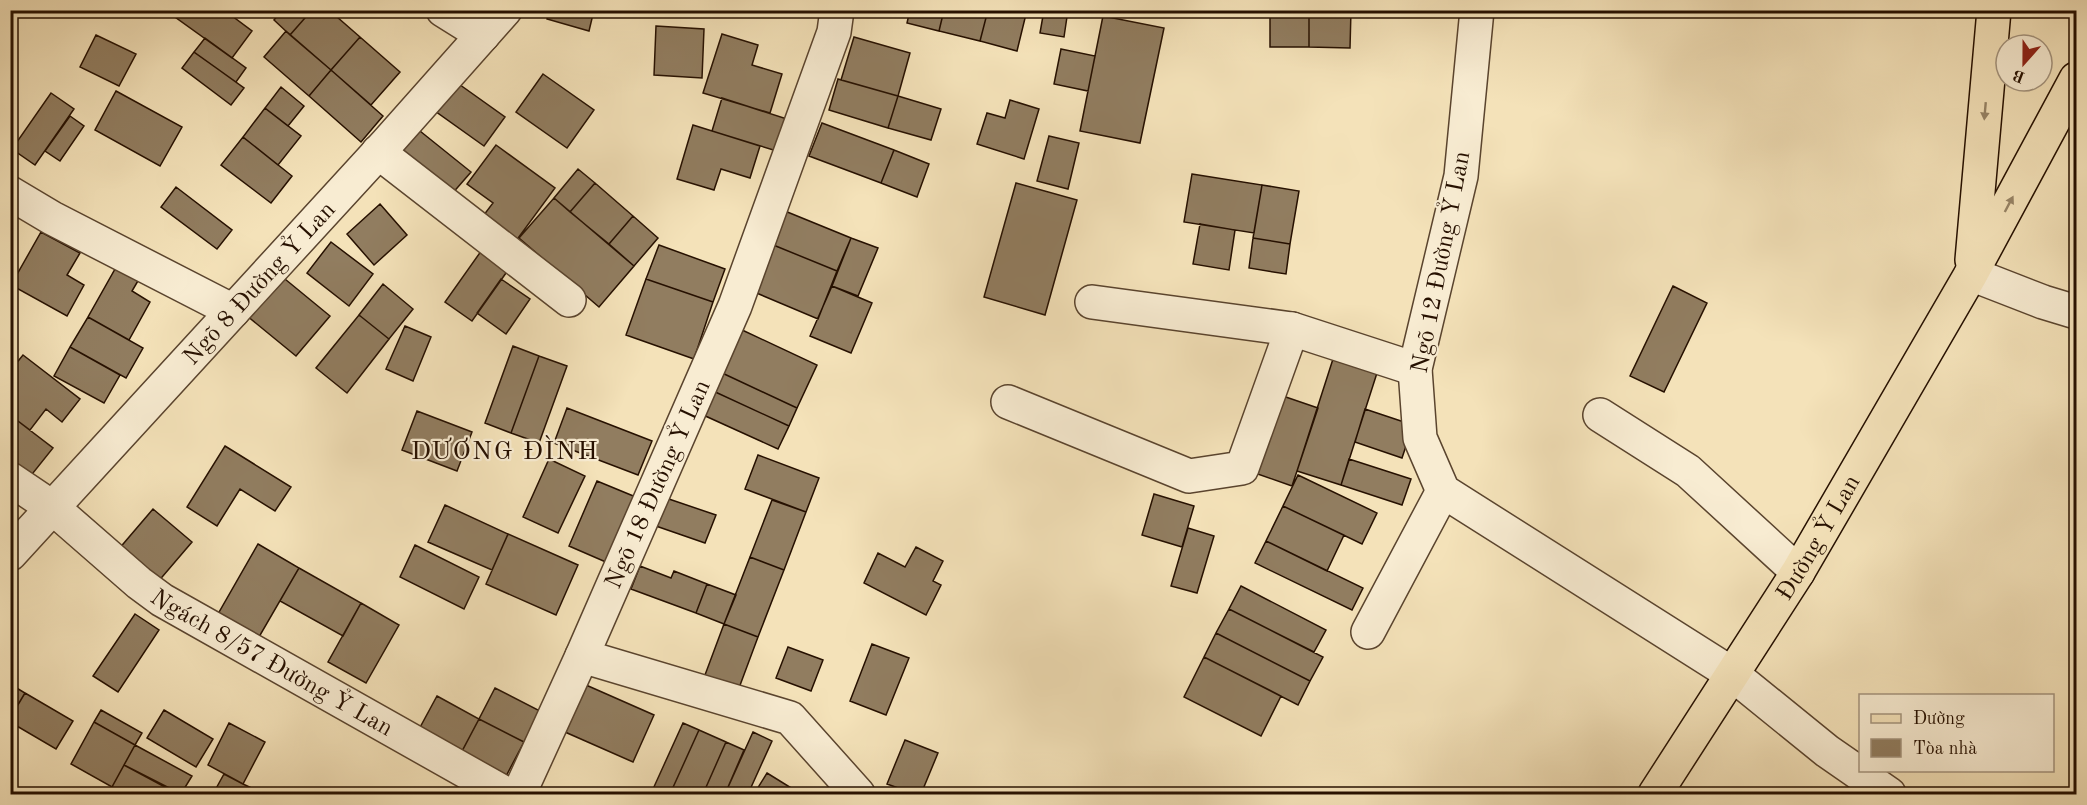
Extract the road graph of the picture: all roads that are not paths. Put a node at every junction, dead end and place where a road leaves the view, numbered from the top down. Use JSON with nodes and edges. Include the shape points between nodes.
{"nodes":[{"id":1,"x":443,"y":10,"type":"edge"},
{"id":2,"x":505,"y":10,"type":"edge"},
{"id":3,"x":837,"y":10,"type":"edge"},
{"id":4,"x":1477,"y":10,"type":"edge"},
{"id":5,"x":1994,"y":10,"type":"edge"},
{"id":6,"x":483,"y":35,"type":"junction"},
{"id":7,"x":2076,"y":79,"type":"edge"},
{"id":8,"x":378,"y":152,"type":"junction"},
{"id":9,"x":10,"y":193,"type":"edge"},
{"id":10,"x":1971,"y":274,"type":"junction"},
{"id":11,"x":569,"y":300,"type":"dead end"},
{"id":12,"x":1092,"y":302,"type":"dead end"},
{"id":13,"x":233,"y":311,"type":"junction"},
{"id":14,"x":2076,"y":312,"type":"edge"},
{"id":15,"x":1292,"y":329,"type":"junction"},
{"id":16,"x":1415,"y":369,"type":"junction"},
{"id":17,"x":1008,"y":402,"type":"dead end"},
{"id":18,"x":1600,"y":415,"type":"dead end"},
{"id":19,"x":10,"y":479,"type":"edge"},
{"id":20,"x":1443,"y":491,"type":"junction"},
{"id":21,"x":52,"y":508,"type":"junction"},
{"id":22,"x":10,"y":554,"type":"edge"},
{"id":23,"x":1798,"y":572,"type":"junction"},
{"id":24,"x":1368,"y":632,"type":"dead end"},
{"id":25,"x":582,"y":656,"type":"junction"},
{"id":26,"x":1732,"y":674,"type":"junction"},
{"id":27,"x":506,"y":795,"type":"edge"},
{"id":28,"x":519,"y":795,"type":"edge"},
{"id":29,"x":858,"y":795,"type":"edge"},
{"id":30,"x":1655,"y":795,"type":"edge"},
{"id":31,"x":1889,"y":795,"type":"edge"}],
"edges":[{"from":1,"to":6,"type":"street"},
{"from":2,"to":6,"type":"street","name":"Ngõ 8 Đường Ỷ Lan"},
{"from":3,"to":25,"type":"street","name":"Ngõ 18 Đường Ỷ Lan","via":[[834,32],[735,306]]},
{"from":4,"to":16,"type":"street","name":"Ngõ 12 Đường Ỷ Lan","via":[[1461,176]]},
{"from":5,"to":10,"type":"main road","name":"Đường Ỷ Lan","one_way":true},
{"from":6,"to":8,"type":"street","name":"Ngõ 8 Đường Ỷ Lan"},
{"from":10,"to":7,"type":"main road","name":"Đường Ỷ Lan","one_way":true},
{"from":8,"to":11,"type":"street"},
{"from":8,"to":13,"type":"street","name":"Ngõ 8 Đường Ỷ Lan"},
{"from":9,"to":13,"type":"street"},
{"from":10,"to":14,"type":"street"},
{"from":10,"to":23,"type":"main road","name":"Đường Ỷ Lan"},
{"from":12,"to":15,"type":"street"},
{"from":13,"to":21,"type":"street","name":"Ngõ 8 Đường Ỷ Lan"},
{"from":15,"to":16,"type":"street"},
{"from":15,"to":17,"type":"street","via":[[1242,468],[1189,476]]},
{"from":16,"to":20,"type":"street","name":"Ngõ 12 Đường Ỷ Lan","via":[[1420,438]]},
{"from":18,"to":23,"type":"street","via":[[1688,471]]},
{"from":19,"to":21,"type":"street","name":"Ngách 8/57 Đường Ỷ Lan"},
{"from":20,"to":24,"type":"street"},
{"from":20,"to":26,"type":"street"},
{"from":21,"to":22,"type":"street","name":"Ngõ 8 Đường Ỷ Lan"},
{"from":21,"to":27,"type":"street","name":"Ngách 8/57 Đường Ỷ Lan","via":[[162,600]]},
{"from":23,"to":26,"type":"main road","name":"Đường Ỷ Lan"},
{"from":25,"to":28,"type":"street","name":"Ngõ 18 Đường Ỷ Lan"},
{"from":25,"to":29,"type":"street","via":[[790,718]]},
{"from":26,"to":30,"type":"main road","name":"Đường Ỷ Lan"},
{"from":26,"to":31,"type":"street"}]}
